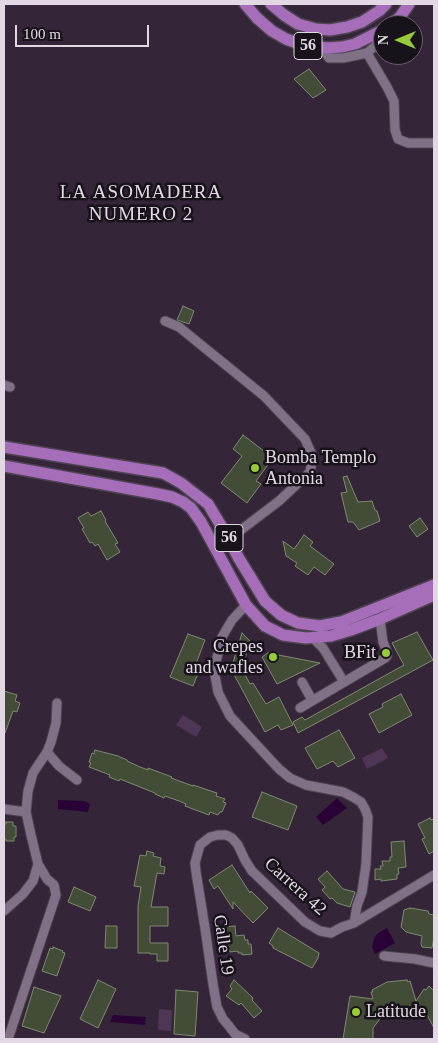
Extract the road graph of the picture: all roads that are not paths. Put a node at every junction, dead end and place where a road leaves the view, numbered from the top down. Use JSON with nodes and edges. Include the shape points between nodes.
{"nodes":[{"id":1,"x":245,"y":4,"type":"edge"},
{"id":2,"x":271,"y":4,"type":"edge"},
{"id":3,"x":386,"y":4,"type":"edge"},
{"id":4,"x":409,"y":4,"type":"edge"},
{"id":5,"x":401,"y":15,"type":"edge"},
{"id":6,"x":373,"y":35,"type":"edge"},
{"id":7,"x":320,"y":47,"type":"junction"},
{"id":8,"x":373,"y":47,"type":"edge"},
{"id":9,"x":367,"y":53,"type":"junction"},
{"id":10,"x":434,"y":143,"type":"edge"},
{"id":11,"x":165,"y":321,"type":"dead end"},
{"id":12,"x":4,"y":447,"type":"edge"},
{"id":13,"x":4,"y":466,"type":"edge"},
{"id":14,"x":229,"y":539,"type":"junction"},
{"id":15,"x":434,"y":585,"type":"edge"},
{"id":16,"x":434,"y":595,"type":"edge"},
{"id":17,"x":246,"y":605,"type":"junction"},
{"id":18,"x":380,"y":619,"type":"junction"},
{"id":19,"x":313,"y":638,"type":"junction"},
{"id":20,"x":302,"y":682,"type":"dead end"},
{"id":21,"x":344,"y":682,"type":"junction"},
{"id":22,"x":312,"y":700,"type":"junction"},
{"id":23,"x":57,"y":703,"type":"dead end"},
{"id":24,"x":300,"y":708,"type":"dead end"},
{"id":25,"x":47,"y":752,"type":"junction"},
{"id":26,"x":77,"y":780,"type":"dead end"},
{"id":27,"x":4,"y":809,"type":"edge"},
{"id":28,"x":26,"y":812,"type":"junction"},
{"id":29,"x":200,"y":845,"type":"joint"},
{"id":30,"x":38,"y":864,"type":"junction"},
{"id":31,"x":434,"y":875,"type":"edge"},
{"id":32,"x":47,"y":879,"type":"junction"},
{"id":33,"x":33,"y":881,"type":"junction"},
{"id":34,"x":4,"y":911,"type":"edge"},
{"id":35,"x":354,"y":923,"type":"junction"},
{"id":36,"x":384,"y":956,"type":"dead end"},
{"id":37,"x":434,"y":963,"type":"edge"},
{"id":38,"x":8,"y":1039,"type":"edge"},
{"id":39,"x":245,"y":1039,"type":"edge"}],
"edges":[{"from":1,"to":7,"type":"main road","number":"56","via":[[272,31],[302,45]]},
{"from":2,"to":3,"type":"main road","number":"56","via":[[298,24],[330,30],[362,22]]},
{"from":4,"to":5,"type":"main road"},
{"from":6,"to":7,"type":"main road","number":"56","via":[[342,47]]},
{"from":7,"to":9,"type":"street","via":[[329,58]]},
{"from":8,"to":9,"type":"street"},
{"from":9,"to":10,"type":"street","via":[[394,101],[398,139],[408,143]]},
{"from":11,"to":14,"type":"street","via":[[179,327],[264,396],[304,439],[313,457],[310,472],[279,501]]},
{"from":12,"to":14,"type":"main road","number":"56","via":[[163,473],[208,504]]},
{"from":13,"to":17,"type":"main road","number":"56","via":[[158,494],[183,502],[201,522]]},
{"from":14,"to":15,"type":"main road","number":"56","via":[[265,601],[281,616],[298,623],[320,626],[341,622]]},
{"from":16,"to":18,"type":"main road","number":"56"},
{"from":17,"to":19,"type":"main road","number":"56","via":[[265,626],[283,635]]},
{"from":17,"to":35,"type":"street","via":[[222,637],[214,670],[218,692],[230,716],[290,778],[306,785],[343,792],[361,802],[368,817],[368,833],[362,892]]},
{"from":18,"to":19,"type":"main road","number":"56","via":[[340,634]]},
{"from":18,"to":21,"type":"street","via":[[386,658]]},
{"from":19,"to":21,"type":"street","via":[[324,648]]},
{"from":20,"to":22,"type":"street"},
{"from":21,"to":22,"type":"street"},
{"from":22,"to":24,"type":"street"},
{"from":23,"to":25,"type":"street","via":[[56,723]]},
{"from":25,"to":26,"type":"street","via":[[58,766]]},
{"from":25,"to":28,"type":"street","via":[[33,773]]},
{"from":27,"to":28,"type":"street"},
{"from":28,"to":30,"type":"street"},
{"from":29,"to":35,"type":"street","name":"Carrera 42","via":[[218,835],[232,838],[252,871],[305,922],[320,931],[331,933]]},
{"from":29,"to":39,"type":"street","name":"Calle 19","via":[[195,863],[217,1007],[228,1026]]},
{"from":30,"to":32,"type":"street"},
{"from":30,"to":33,"type":"street"},
{"from":31,"to":35,"type":"street","name":"Carrera 42"},
{"from":32,"to":33,"type":"street"},
{"from":32,"to":38,"type":"street","via":[[54,885],[56,895]]},
{"from":33,"to":34,"type":"street","via":[[24,894]]},
{"from":36,"to":37,"type":"street"}]}
